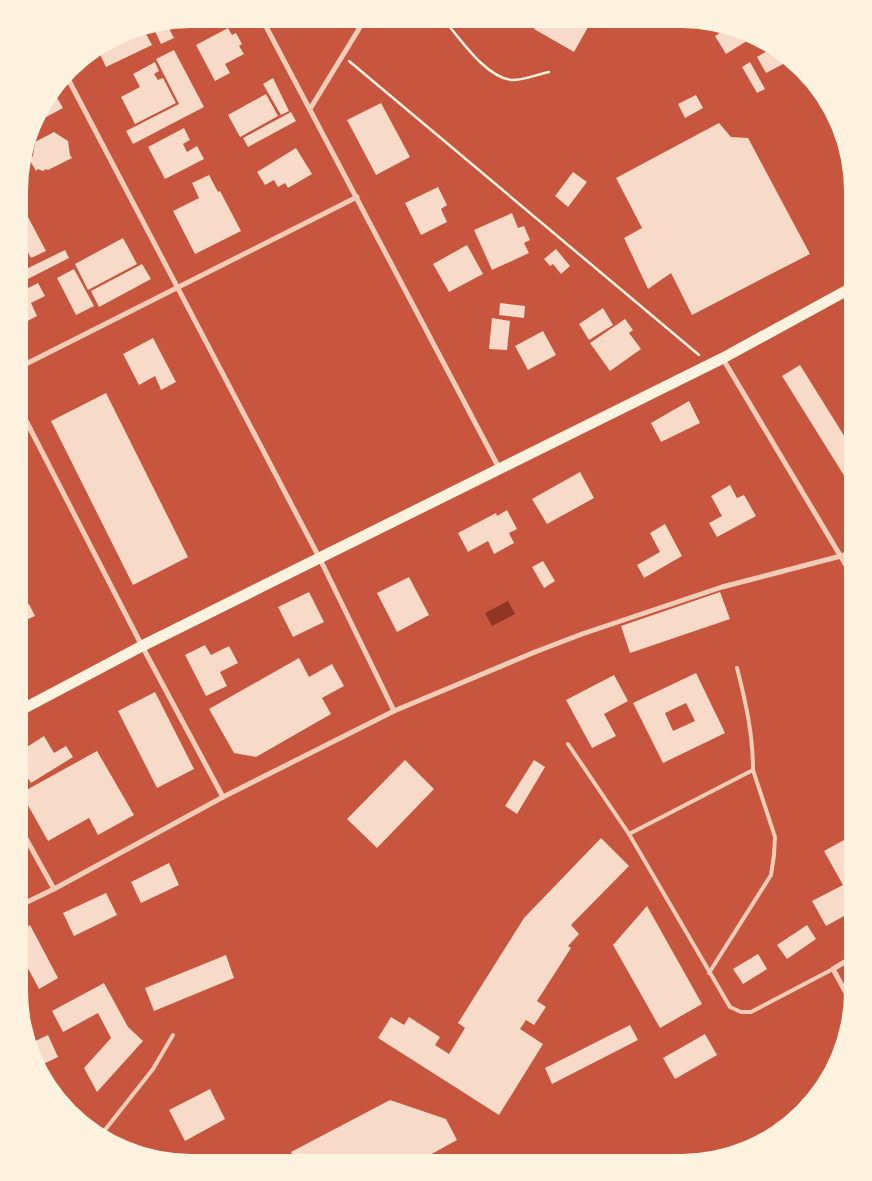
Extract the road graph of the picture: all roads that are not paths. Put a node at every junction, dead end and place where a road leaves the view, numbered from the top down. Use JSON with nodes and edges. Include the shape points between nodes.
{"nodes":[{"id":1,"x":267,"y":28,"type":"edge"},
{"id":2,"x":359,"y":28,"type":"edge"},
{"id":3,"x":69,"y":82,"type":"edge"},
{"id":4,"x":310,"y":109,"type":"junction"},
{"id":5,"x":357,"y":196,"type":"junction"},
{"id":6,"x":178,"y":286,"type":"junction"},
{"id":7,"x":844,"y":292,"type":"edge"},
{"id":8,"x":723,"y":358,"type":"junction"},
{"id":9,"x":28,"y":363,"type":"edge"},
{"id":10,"x":28,"y":425,"type":"edge"},
{"id":11,"x":499,"y":469,"type":"junction"},
{"id":12,"x":844,"y":555,"type":"edge"},
{"id":13,"x":841,"y":556,"type":"junction"},
{"id":14,"x":320,"y":559,"type":"junction"},
{"id":15,"x":844,"y":561,"type":"edge"},
{"id":16,"x":142,"y":646,"type":"junction"},
{"id":17,"x":737,"y":668,"type":"dead end"},
{"id":18,"x":28,"y":707,"type":"edge"},
{"id":19,"x":394,"y":711,"type":"junction"},
{"id":20,"x":568,"y":744,"type":"dead end"},
{"id":21,"x":753,"y":770,"type":"junction"},
{"id":22,"x":223,"y":797,"type":"junction"},
{"id":23,"x":629,"y":834,"type":"junction"},
{"id":24,"x":28,"y":842,"type":"edge"},
{"id":25,"x":54,"y":889,"type":"junction"},
{"id":26,"x":28,"y":902,"type":"edge"},
{"id":27,"x":844,"y":962,"type":"edge"},
{"id":28,"x":833,"y":968,"type":"junction"},
{"id":29,"x":709,"y":973,"type":"junction"},
{"id":30,"x":844,"y":989,"type":"edge"},
{"id":31,"x":173,"y":1035,"type":"dead end"},
{"id":32,"x":106,"y":1129,"type":"edge"}],
"edges":[{"from":1,"to":4,"type":"street"},
{"from":2,"to":4,"type":"street"},
{"from":3,"to":6,"type":"street"},
{"from":4,"to":5,"type":"street"},
{"from":5,"to":6,"type":"street"},
{"from":5,"to":11,"type":"street"},
{"from":6,"to":9,"type":"street"},
{"from":6,"to":14,"type":"street"},
{"from":7,"to":8,"type":"highway"},
{"from":8,"to":11,"type":"highway"},
{"from":8,"to":13,"type":"street"},
{"from":10,"to":16,"type":"street"},
{"from":11,"to":14,"type":"highway"},
{"from":12,"to":13,"type":"street"},
{"from":13,"to":15,"type":"street"},
{"from":13,"to":19,"type":"street","via":[[722,587],[582,634]]},
{"from":14,"to":16,"type":"highway"},
{"from":14,"to":19,"type":"street"},
{"from":16,"to":18,"type":"highway"},
{"from":16,"to":22,"type":"street"},
{"from":17,"to":21,"type":"lane","via":[[749,718]]},
{"from":19,"to":22,"type":"street"},
{"from":20,"to":23,"type":"lane"},
{"from":21,"to":23,"type":"lane"},
{"from":21,"to":29,"type":"lane","via":[[775,837],[771,875]]},
{"from":22,"to":25,"type":"street"},
{"from":23,"to":29,"type":"lane"},
{"from":24,"to":25,"type":"street"},
{"from":25,"to":26,"type":"street"},
{"from":27,"to":28,"type":"street"},
{"from":28,"to":29,"type":"lane","via":[[751,1012],[730,1007]]},
{"from":28,"to":30,"type":"street"},
{"from":31,"to":32,"type":"lane","via":[[153,1069]]}]}
